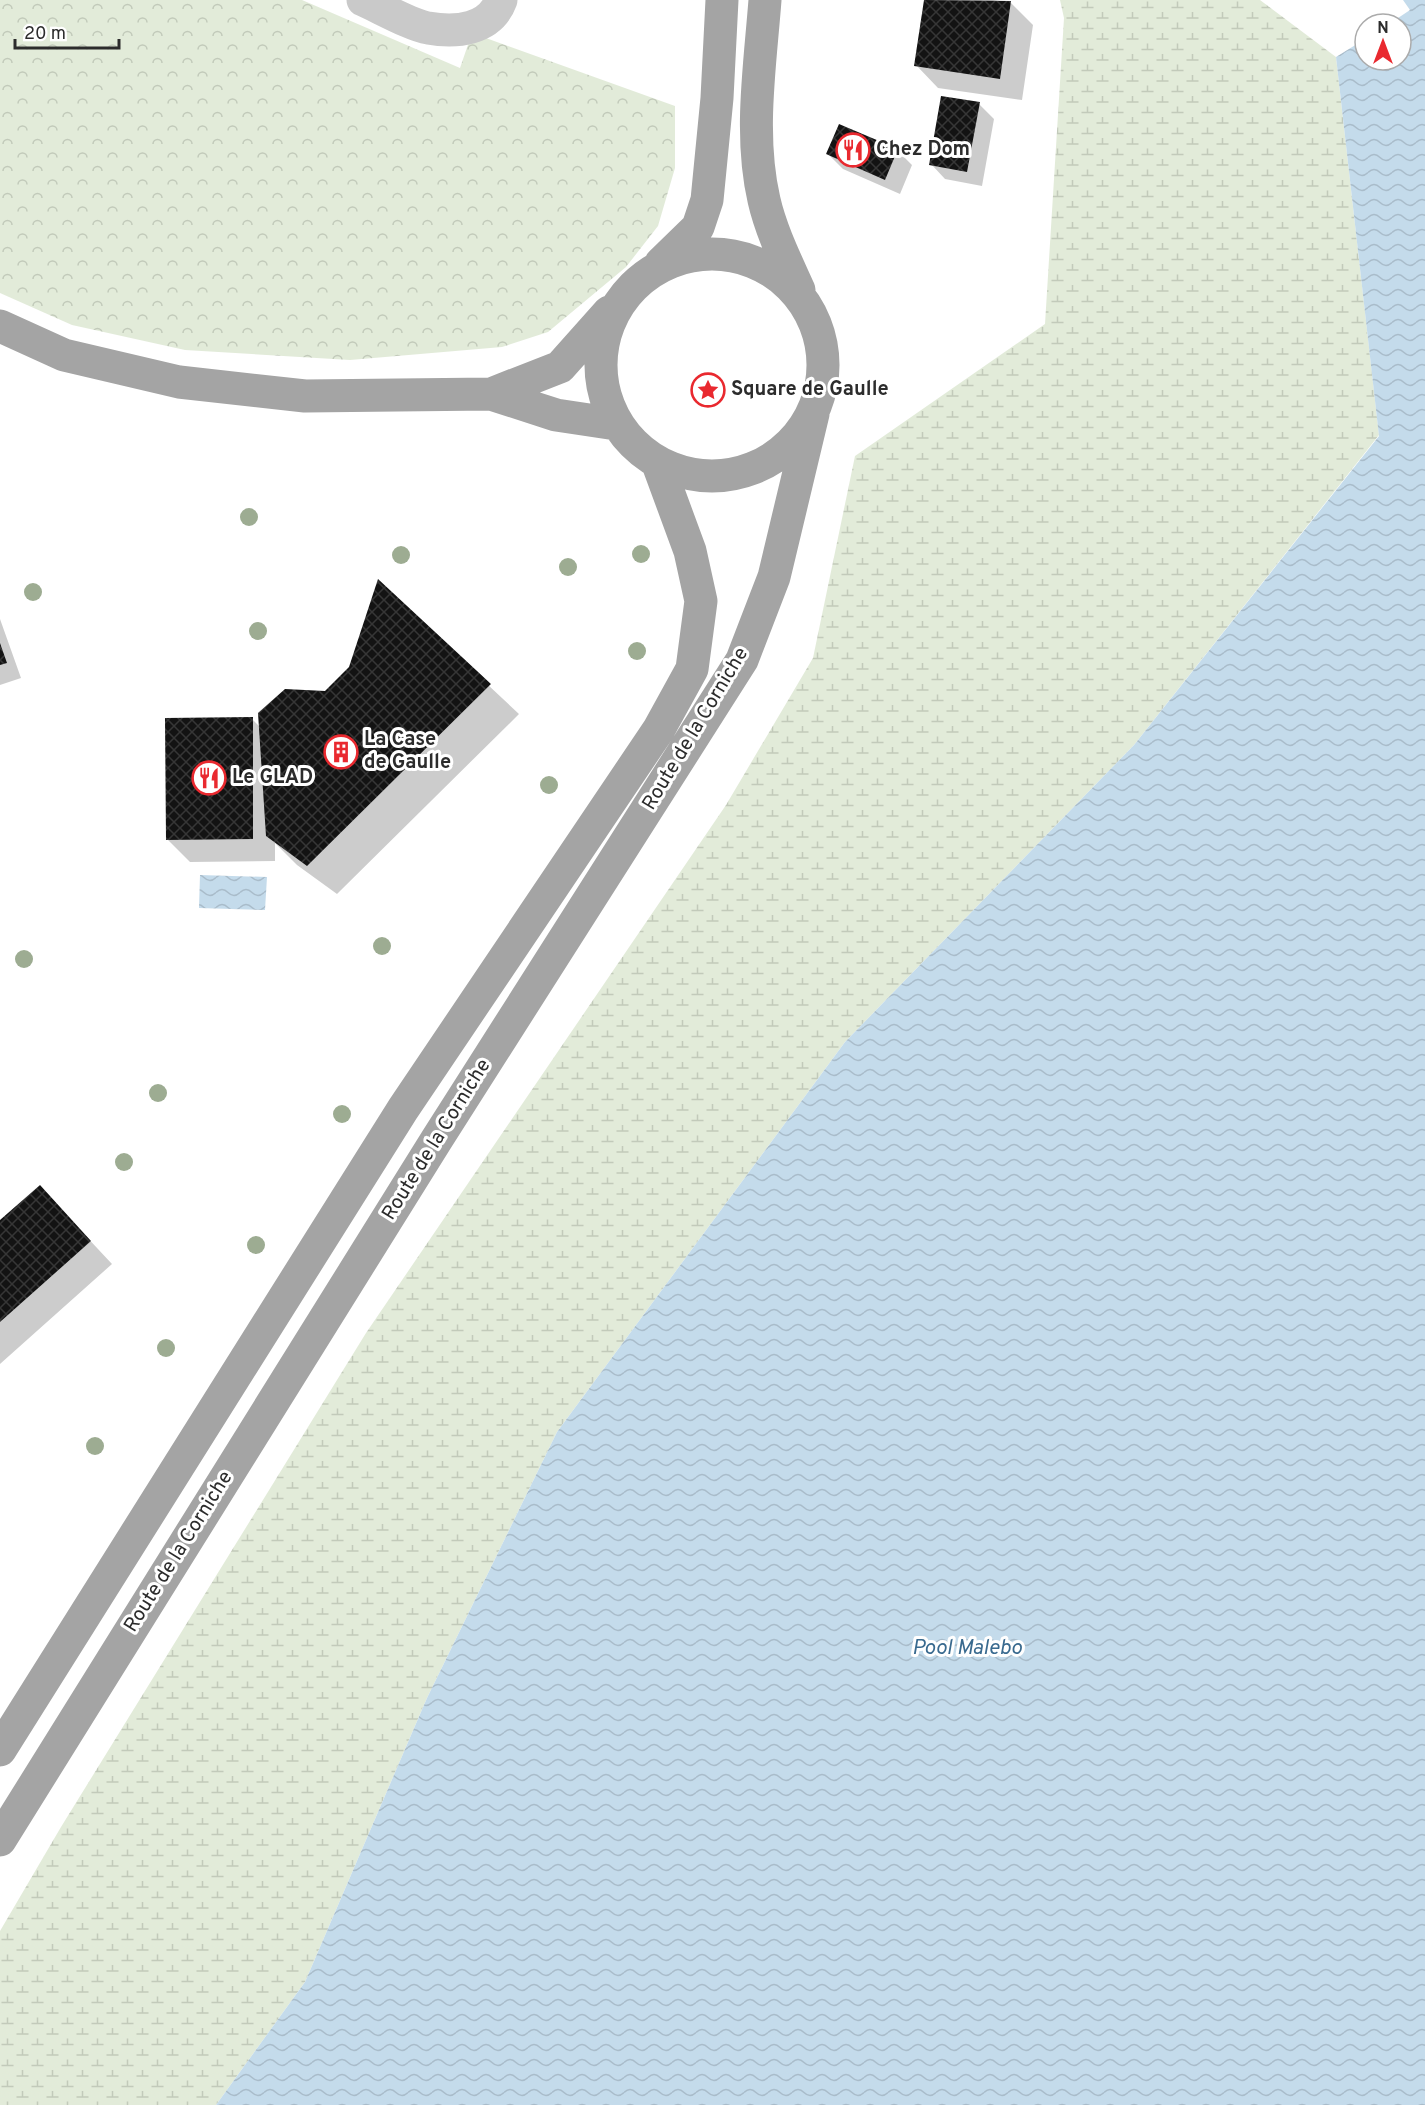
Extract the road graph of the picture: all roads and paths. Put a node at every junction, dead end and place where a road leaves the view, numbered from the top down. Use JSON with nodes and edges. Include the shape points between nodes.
{"nodes":[{"id":1,"x":363,"y":0,"type":"edge"},
{"id":2,"x":501,"y":0,"type":"edge"},
{"id":3,"x":722,"y":0,"type":"edge"},
{"id":4,"x":765,"y":0,"type":"edge"},
{"id":5,"x":657,"y":267,"type":"junction"},
{"id":6,"x":624,"y":295,"type":"junction"},
{"id":7,"x":802,"y":297,"type":"junction"},
{"id":8,"x":0,"y":326,"type":"edge"},
{"id":9,"x":491,"y":394,"type":"junction"},
{"id":10,"x":813,"y":414,"type":"junction"},
{"id":11,"x":616,"y":424,"type":"junction"},
{"id":12,"x":658,"y":464,"type":"junction"},
{"id":13,"x":4,"y":1735,"type":"edge"},
{"id":14,"x":0,"y":1840,"type":"edge"}],
"edges":[{"from":1,"to":2,"type":"street","via":[[427,28],[464,29],[485,22],[496,12]]},
{"from":3,"to":5,"type":"main road","name":"Route de la Corniche","via":[[707,200],[698,227]]},
{"from":4,"to":7,"type":"main road","name":"Route de la Corniche","via":[[757,155],[764,201]]},
{"from":5,"to":6,"type":"main road","name":"Route de la Corniche"},
{"from":5,"to":7,"type":"main road","name":"Route de la Corniche","via":[[694,254],[734,255],[772,270]]},
{"from":6,"to":9,"type":"main road","via":[[560,367]]},
{"from":6,"to":11,"type":"main road","name":"Route de la Corniche","via":[[604,336],[601,381]]},
{"from":7,"to":10,"type":"main road","name":"Route de la Corniche","via":[[820,334],[824,375]]},
{"from":8,"to":9,"type":"main road","via":[[64,355],[178,382],[305,396]]},
{"from":9,"to":11,"type":"main road","via":[[556,415]]},
{"from":10,"to":12,"type":"main road","name":"Route de la Corniche","via":[[790,446],[757,467],[719,476]]},
{"from":10,"to":14,"type":"main road","name":"Route de la Corniche","via":[[774,577],[742,660],[443,1129]]},
{"from":11,"to":12,"type":"main road","name":"Route de la Corniche"},
{"from":12,"to":13,"type":"main road","name":"Route de la Corniche","via":[[690,551],[701,601],[692,669],[659,729],[403,1110]]}]}
